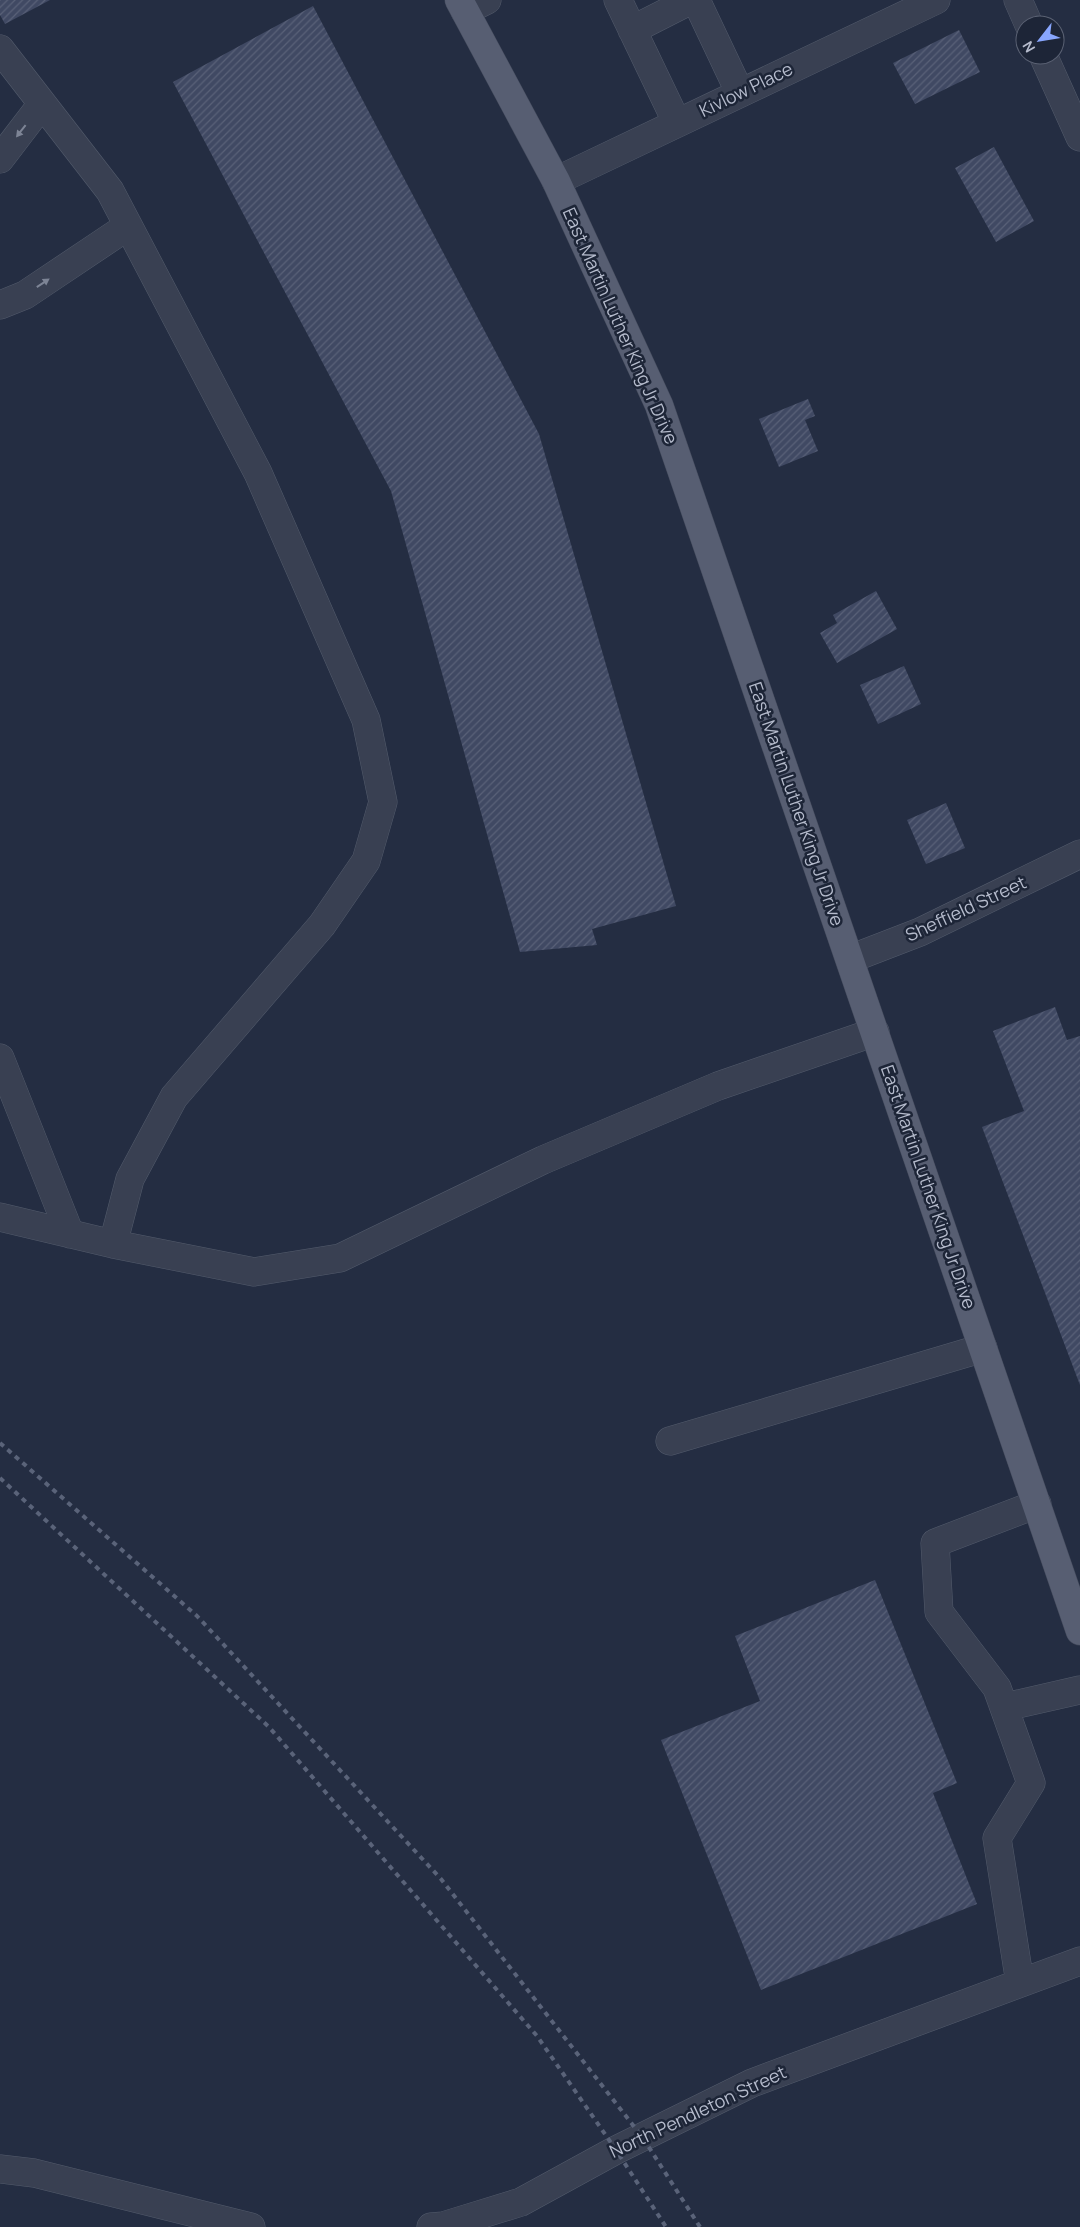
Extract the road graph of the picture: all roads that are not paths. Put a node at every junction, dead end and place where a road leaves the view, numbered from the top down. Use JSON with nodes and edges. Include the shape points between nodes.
{"nodes":[{"id":1,"x":618,"y":0,"type":"edge"},
{"id":2,"x":691,"y":0,"type":"edge"},
{"id":3,"x":696,"y":0,"type":"edge"},
{"id":4,"x":936,"y":0,"type":"edge"},
{"id":5,"x":1018,"y":0,"type":"edge"},
{"id":6,"x":470,"y":4,"type":"edge"},
{"id":7,"x":1025,"y":15,"type":"edge"},
{"id":8,"x":632,"y":30,"type":"junction"},
{"id":9,"x":0,"y":49,"type":"edge"},
{"id":10,"x":1048,"y":65,"type":"edge"},
{"id":11,"x":740,"y":93,"type":"junction"},
{"id":12,"x":42,"y":104,"type":"junction"},
{"id":13,"x":677,"y":124,"type":"junction"},
{"id":14,"x":1080,"y":137,"type":"edge"},
{"id":15,"x":0,"y":159,"type":"edge"},
{"id":16,"x":556,"y":181,"type":"junction"},
{"id":17,"x":128,"y":226,"type":"junction"},
{"id":18,"x":0,"y":304,"type":"edge"},
{"id":19,"x":1080,"y":854,"type":"edge"},
{"id":20,"x":850,"y":960,"type":"junction"},
{"id":21,"x":875,"y":1032,"type":"junction"},
{"id":22,"x":0,"y":1058,"type":"edge"},
{"id":23,"x":0,"y":1217,"type":"edge"},
{"id":24,"x":70,"y":1234,"type":"junction"},
{"id":25,"x":113,"y":1244,"type":"junction"},
{"id":26,"x":983,"y":1348,"type":"junction"},
{"id":27,"x":670,"y":1441,"type":"dead end"},
{"id":28,"x":1036,"y":1504,"type":"junction"},
{"id":29,"x":1080,"y":1631,"type":"edge"},
{"id":30,"x":1080,"y":1690,"type":"edge"},
{"id":31,"x":1005,"y":1706,"type":"junction"},
{"id":32,"x":1080,"y":1961,"type":"edge"},
{"id":33,"x":1020,"y":1983,"type":"junction"},
{"id":34,"x":0,"y":2169,"type":"edge"},
{"id":35,"x":460,"y":2224,"type":"edge"},
{"id":36,"x":251,"y":2227,"type":"edge"},
{"id":37,"x":431,"y":2227,"type":"edge"}],
"edges":[{"from":1,"to":8,"type":"street"},
{"from":2,"to":8,"type":"street"},
{"from":3,"to":11,"type":"street"},
{"from":4,"to":11,"type":"street","name":"Kivlow Place"},
{"from":5,"to":7,"type":"street"},
{"from":6,"to":16,"type":"main road","name":"East Martin Luther King Jr Drive"},
{"from":8,"to":13,"type":"street"},
{"from":9,"to":12,"type":"street"},
{"from":10,"to":14,"type":"street"},
{"from":11,"to":13,"type":"street","name":"Kivlow Place"},
{"from":12,"to":15,"type":"street","one_way":true},
{"from":12,"to":17,"type":"street","via":[[110,191]]},
{"from":13,"to":16,"type":"street","name":"Kivlow Place"},
{"from":16,"to":20,"type":"main road","name":"East Martin Luther King Jr Drive","via":[[658,405]]},
{"from":18,"to":17,"type":"street","one_way":true,"via":[[25,296]]},
{"from":17,"to":25,"type":"street","via":[[258,473],[366,720],[383,802],[366,861],[322,925],[174,1097],[130,1179]]},
{"from":19,"to":20,"type":"street","name":"Sheffield Street","via":[[920,932]]},
{"from":20,"to":21,"type":"main road","name":"East Martin Luther King Jr Drive"},
{"from":21,"to":25,"type":"street","via":[[718,1086],[552,1156],[340,1258],[254,1272]]},
{"from":21,"to":26,"type":"main road","name":"East Martin Luther King Jr Drive"},
{"from":22,"to":24,"type":"street"},
{"from":23,"to":24,"type":"street"},
{"from":24,"to":25,"type":"street"},
{"from":26,"to":27,"type":"street"},
{"from":26,"to":28,"type":"main road","name":"East Martin Luther King Jr Drive"},
{"from":28,"to":29,"type":"main road","name":"East Martin Luther King Jr Drive"},
{"from":28,"to":31,"type":"street","via":[[935,1543],[939,1612],[997,1688]]},
{"from":30,"to":31,"type":"street"},
{"from":31,"to":33,"type":"street","via":[[1030,1783],[997,1838]]},
{"from":32,"to":33,"type":"street","name":"North Pendleton Street"},
{"from":33,"to":35,"type":"street","name":"North Pendleton Street","via":[[752,2083],[616,2150],[521,2202]]},
{"from":34,"to":36,"type":"street","via":[[34,2173]]},
{"from":35,"to":37,"type":"street","name":"North Pendleton Street"}]}
